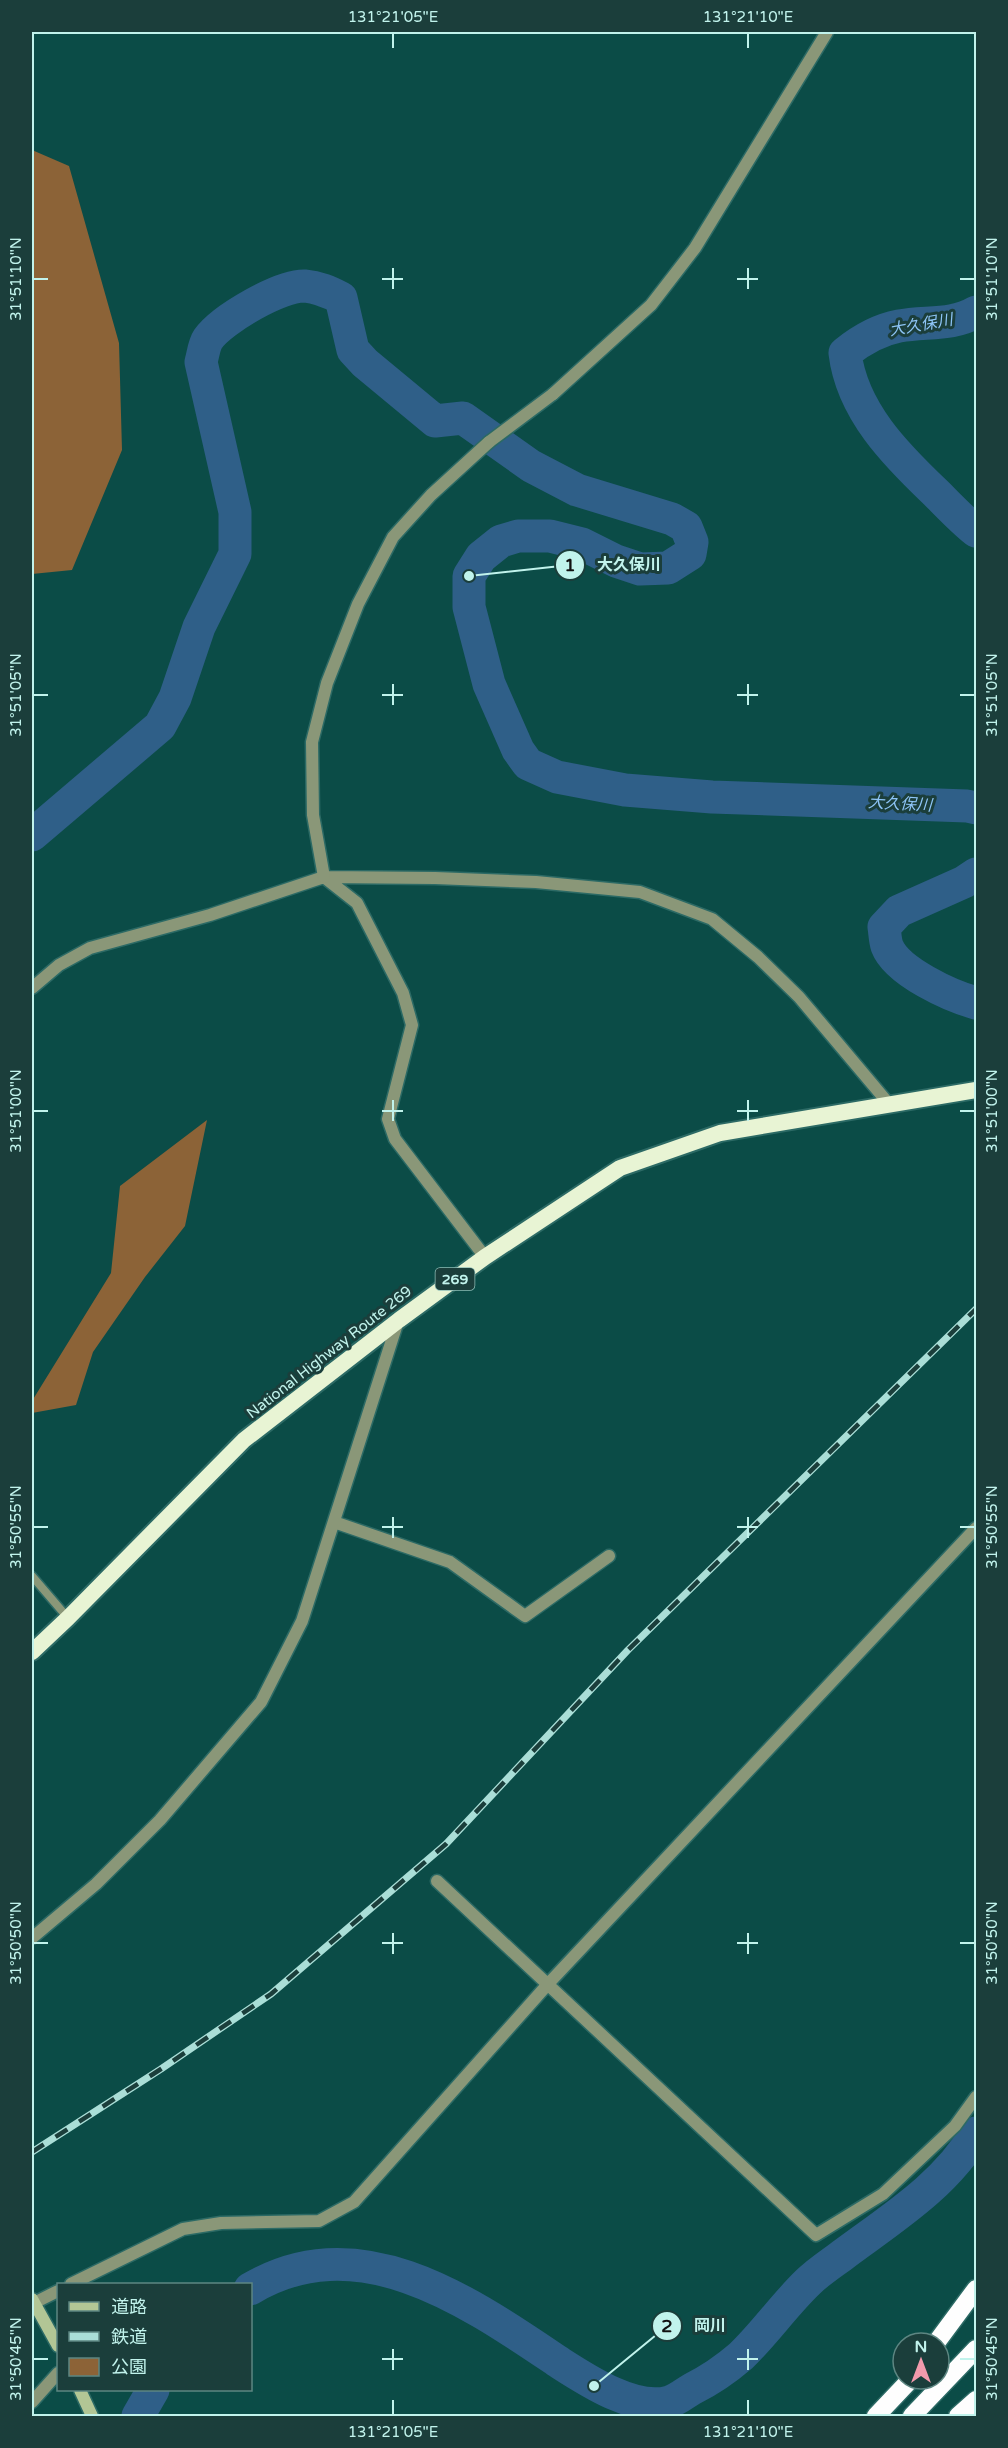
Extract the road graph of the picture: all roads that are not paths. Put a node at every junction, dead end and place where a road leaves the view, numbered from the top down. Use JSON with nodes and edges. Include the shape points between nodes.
{"nodes":[{"id":1,"x":827,"y":32,"type":"edge"},
{"id":2,"x":324,"y":877,"type":"junction"},
{"id":3,"x":32,"y":988,"type":"edge"},
{"id":4,"x":976,"y":1090,"type":"edge"},
{"id":5,"x":889,"y":1104,"type":"junction"},
{"id":6,"x":485,"y":1257,"type":"junction"},
{"id":7,"x":399,"y":1320,"type":"junction"},
{"id":8,"x":334,"y":1522,"type":"junction"},
{"id":9,"x":976,"y":1528,"type":"edge"},
{"id":10,"x":609,"y":1556,"type":"dead end"},
{"id":11,"x":32,"y":1576,"type":"edge"},
{"id":12,"x":68,"y":1618,"type":"junction"},
{"id":13,"x":32,"y":1652,"type":"edge"},
{"id":14,"x":437,"y":1881,"type":"dead end"},
{"id":15,"x":32,"y":1938,"type":"edge"},
{"id":16,"x":548,"y":1984,"type":"junction"},
{"id":17,"x":976,"y":2097,"type":"edge"},
{"id":18,"x":73,"y":2283,"type":"edge"},
{"id":19,"x":976,"y":2289,"type":"edge"},
{"id":20,"x":57,"y":2291,"type":"edge"},
{"id":21,"x":33,"y":2301,"type":"edge"},
{"id":22,"x":976,"y":2309,"type":"edge"},
{"id":23,"x":945,"y":2331,"type":"edge"},
{"id":24,"x":951,"y":2336,"type":"edge"},
{"id":25,"x":57,"y":2344,"type":"edge"},
{"id":26,"x":976,"y":2349,"type":"edge"},
{"id":27,"x":57,"y":2374,"type":"edge"},
{"id":28,"x":80,"y":2391,"type":"edge"},
{"id":29,"x":900,"y":2391,"type":"edge"},
{"id":30,"x":976,"y":2400,"type":"edge"},
{"id":31,"x":32,"y":2402,"type":"edge"},
{"id":32,"x":92,"y":2416,"type":"edge"},
{"id":33,"x":876,"y":2416,"type":"edge"},
{"id":34,"x":912,"y":2416,"type":"edge"},
{"id":35,"x":958,"y":2416,"type":"edge"}],
"edges":[{"from":1,"to":2,"type":"street","via":[[695,248],[651,305],[553,394],[489,442],[431,495],[393,537],[358,604],[327,683],[312,742],[313,815]]},
{"from":2,"to":3,"type":"street","via":[[210,915],[90,948],[59,965]]},
{"from":2,"to":5,"type":"street","via":[[536,882],[640,892],[712,919],[799,997]]},
{"from":2,"to":6,"type":"street","via":[[357,903],[403,993],[412,1025],[388,1119],[395,1139]]},
{"from":4,"to":5,"type":"highway","name":"National Highway Route 269","number":"269"},
{"from":5,"to":6,"type":"highway","name":"National Highway Route 269","number":"269","via":[[720,1132],[620,1168]]},
{"from":6,"to":7,"type":"highway","name":"National Highway Route 269","number":"269"},
{"from":7,"to":8,"type":"street"},
{"from":7,"to":12,"type":"highway","name":"National Highway Route 269","number":"269","via":[[244,1440]]},
{"from":8,"to":10,"type":"street","via":[[450,1562],[525,1616]]},
{"from":8,"to":15,"type":"street","via":[[302,1621],[261,1702],[160,1820],[96,1884]]},
{"from":9,"to":16,"type":"street"},
{"from":11,"to":12,"type":"lane"},
{"from":12,"to":13,"type":"highway","name":"National Highway Route 269","number":"269"},
{"from":14,"to":16,"type":"street"},
{"from":16,"to":17,"type":"street","via":[[816,2235],[883,2194],[955,2126]]},
{"from":16,"to":18,"type":"street","via":[[354,2202],[318,2220],[221,2223],[183,2229]]},
{"from":19,"to":23,"type":"highway"},
{"from":20,"to":21,"type":"street"},
{"from":21,"to":25,"type":"main road"},
{"from":22,"to":24,"type":"highway"},
{"from":26,"to":34,"type":"highway"},
{"from":27,"to":31,"type":"street"},
{"from":28,"to":32,"type":"main road"},
{"from":29,"to":33,"type":"highway"},
{"from":30,"to":35,"type":"highway"}]}
